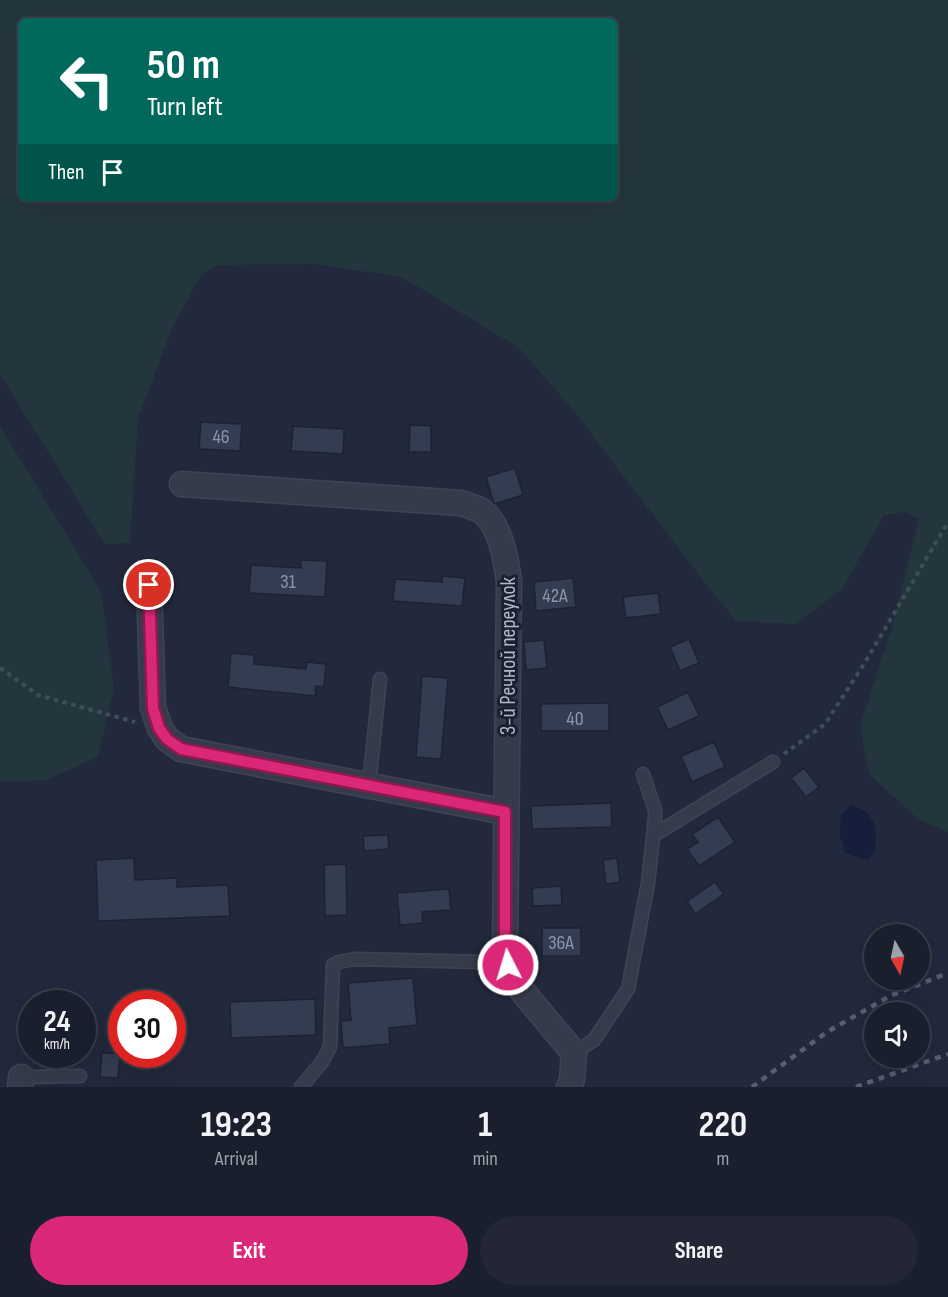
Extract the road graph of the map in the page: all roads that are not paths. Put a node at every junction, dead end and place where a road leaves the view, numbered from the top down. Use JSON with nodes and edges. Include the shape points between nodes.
{"nodes":[{"id":1,"x":182,"y":484,"type":"dead end"},
{"id":2,"x":149,"y":585,"type":"dead end"},
{"id":3,"x":380,"y":679,"type":"dead end"},
{"id":4,"x":773,"y":762,"type":"road end"},
{"id":5,"x":643,"y":774,"type":"dead end"},
{"id":6,"x":369,"y":785,"type":"junction"},
{"id":7,"x":505,"y":812,"type":"junction"},
{"id":8,"x":654,"y":835,"type":"junction"},
{"id":9,"x":508,"y":965,"type":"junction"},
{"id":10,"x":574,"y":1053,"type":"junction"},
{"id":11,"x":80,"y":1077,"type":"dead end"},
{"id":12,"x":20,"y":1082,"type":"edge"},
{"id":13,"x":301,"y":1087,"type":"edge"},
{"id":14,"x":569,"y":1087,"type":"edge"}],
"edges":[{"from":1,"to":7,"type":"street","name":"3-й Речной переулок","via":[[461,503],[483,512],[496,530],[509,581]]},
{"from":2,"to":6,"type":"street","via":[[153,708],[167,739],[181,749]]},
{"from":3,"to":6,"type":"lane"},
{"from":4,"to":8,"type":"lane"},
{"from":5,"to":8,"type":"lane","via":[[655,810]]},
{"from":6,"to":7,"type":"street"},
{"from":7,"to":9,"type":"street","name":"3-й Речной переулок"},
{"from":8,"to":10,"type":"lane","via":[[628,989],[594,1040]]},
{"from":9,"to":10,"type":"street","name":"3-й Речной переулок","via":[[523,992]]},
{"from":9,"to":13,"type":"lane","via":[[355,959],[333,965],[330,1047]]},
{"from":10,"to":14,"type":"street"},
{"from":11,"to":12,"type":"lane"}]}
